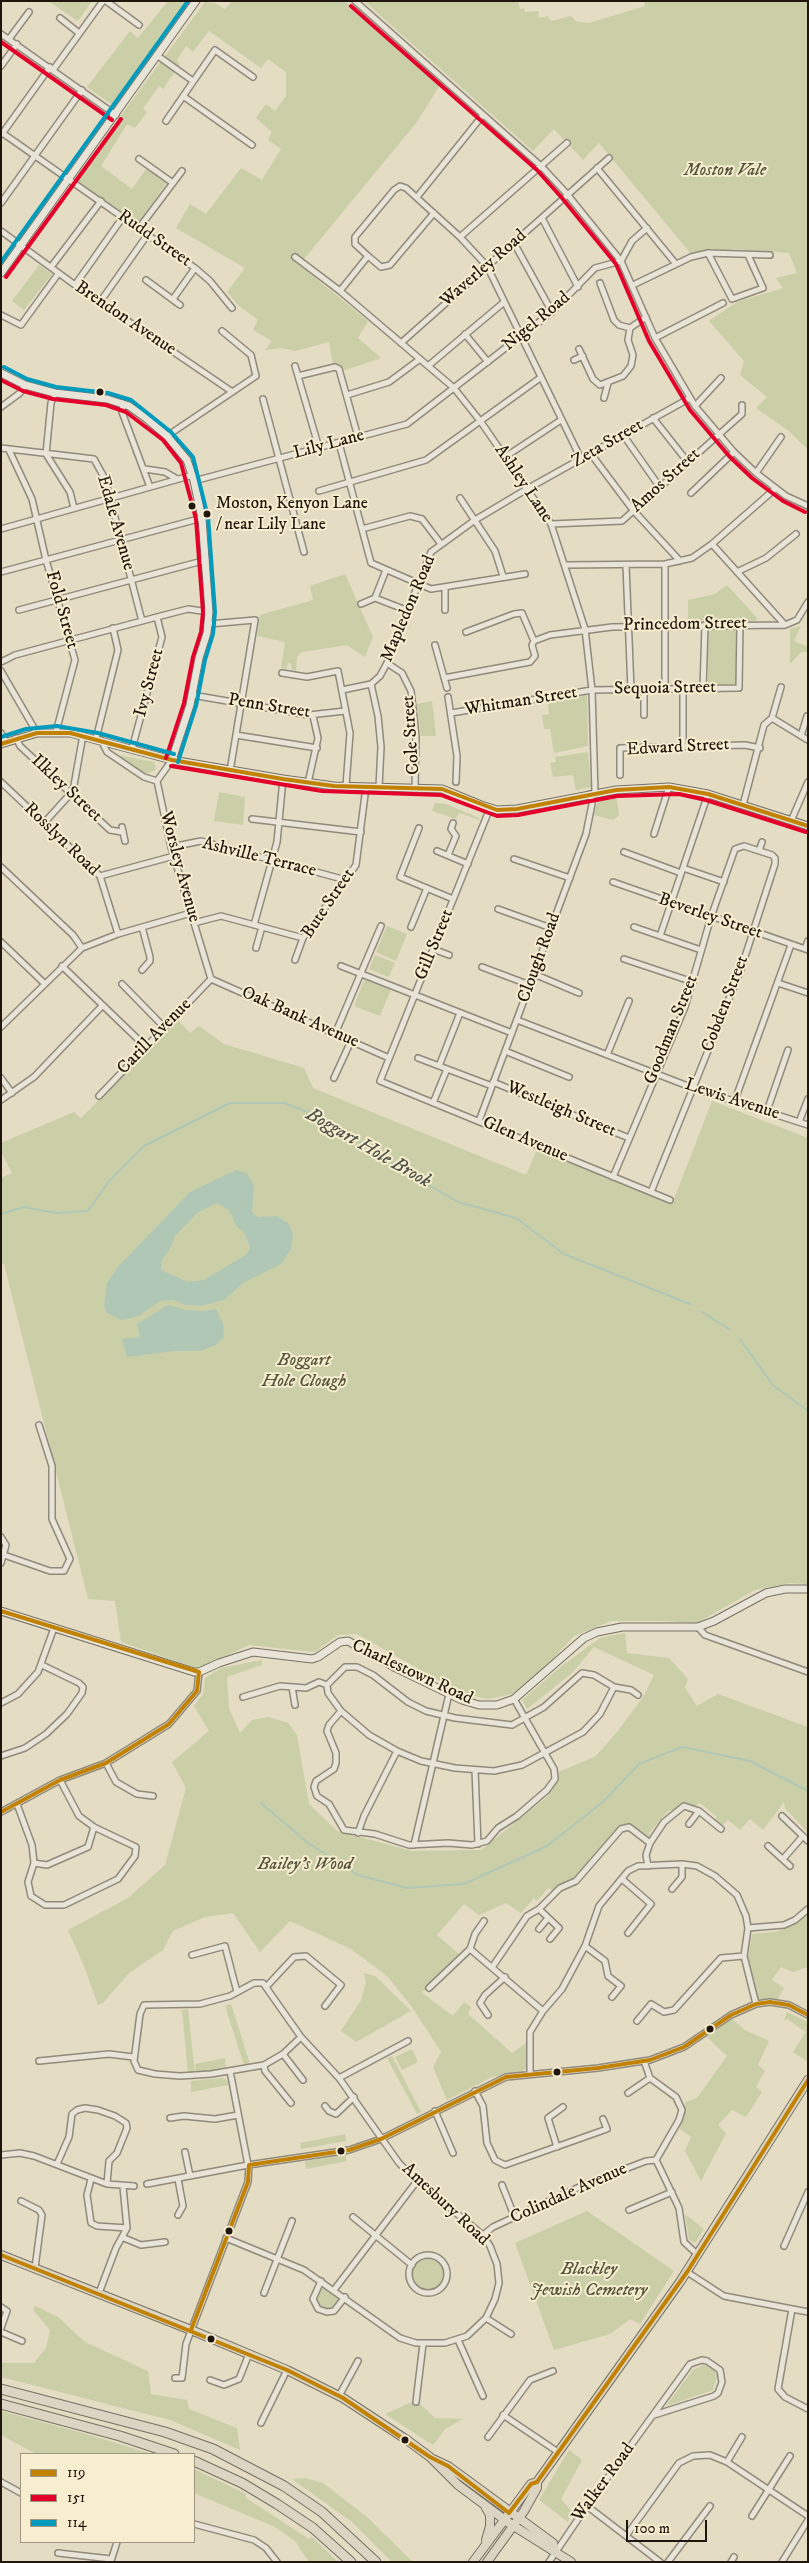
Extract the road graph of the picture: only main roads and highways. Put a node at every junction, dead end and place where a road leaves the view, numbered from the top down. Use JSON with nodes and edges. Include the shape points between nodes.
{"nodes":[{"id":1,"x":808,"y":2080,"type":"edge"},
{"id":2,"x":1,"y":2255,"type":"edge"},
{"id":3,"x":1,"y":2389,"type":"edge"},
{"id":4,"x":1,"y":2404,"type":"edge"},
{"id":5,"x":171,"y":2453,"type":"edge"},
{"id":6,"x":430,"y":2458,"type":"junction"},
{"id":7,"x":195,"y":2462,"type":"edge"},
{"id":8,"x":484,"y":2505,"type":"junction"},
{"id":9,"x":511,"y":2519,"type":"junction"},
{"id":10,"x":483,"y":2548,"type":"junction"},
{"id":11,"x":351,"y":2562,"type":"edge"},
{"id":12,"x":376,"y":2562,"type":"edge"},
{"id":13,"x":473,"y":2562,"type":"edge"},
{"id":14,"x":489,"y":2562,"type":"edge"},
{"id":15,"x":571,"y":2562,"type":"edge"}],
"edges":[{"from":1,"to":9,"type":"main road","via":[[687,2272],[537,2482],[537,2488]]},
{"from":2,"to":6,"type":"main road","via":[[287,2370],[339,2396]]},
{"from":3,"to":12,"type":"highway","via":[[157,2429],[213,2449],[249,2466],[322,2512]]},
{"from":4,"to":5,"type":"highway"},
{"from":6,"to":8,"type":"main road"},
{"from":6,"to":9,"type":"main road","via":[[448,2466]]},
{"from":7,"to":11,"type":"highway","via":[[242,2483],[278,2504],[313,2528]]},
{"from":8,"to":9,"type":"main road"},
{"from":8,"to":10,"type":"main road","via":[[490,2515],[490,2526]]},
{"from":9,"to":10,"type":"main road"},
{"from":9,"to":14,"type":"main road","via":[[505,2538]]},
{"from":9,"to":15,"type":"main road"},
{"from":10,"to":13,"type":"main road"}]}
